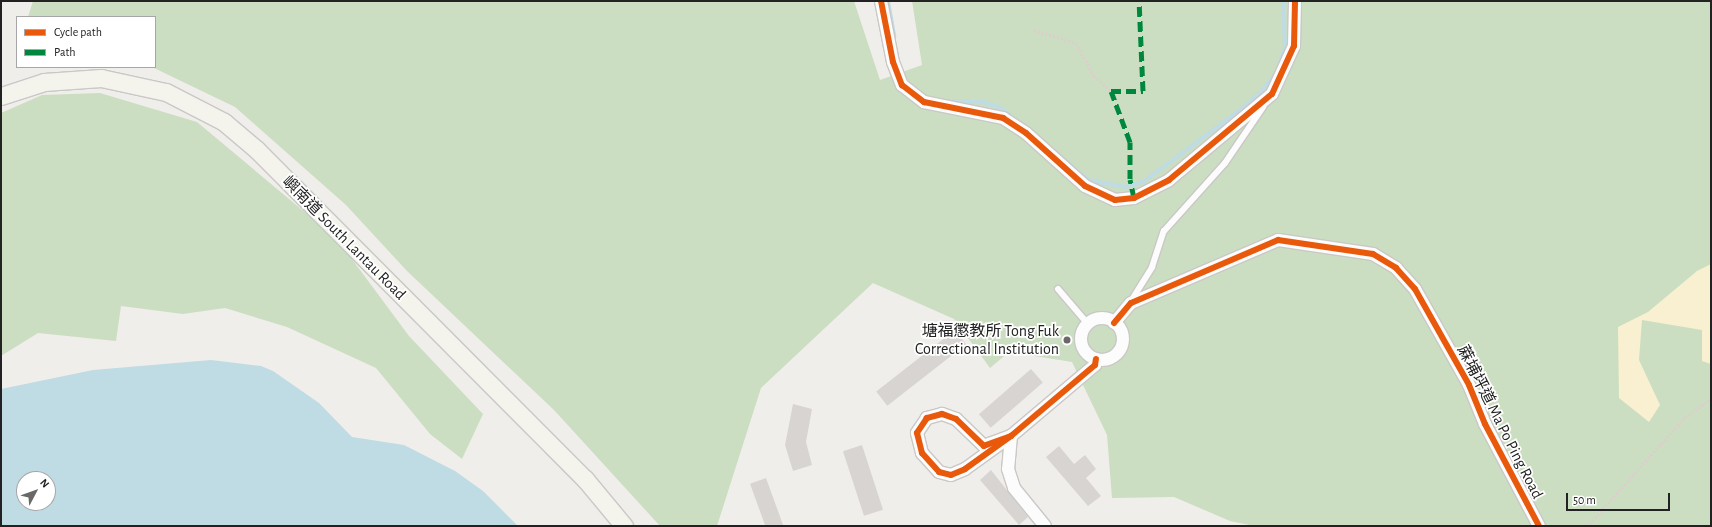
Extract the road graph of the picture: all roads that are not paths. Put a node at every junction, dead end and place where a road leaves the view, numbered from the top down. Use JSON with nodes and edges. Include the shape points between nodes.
{"nodes":[{"id":1,"x":881,"y":1,"type":"edge"},
{"id":2,"x":1295,"y":1,"type":"edge"},
{"id":3,"x":1272,"y":94,"type":"junction"},
{"id":4,"x":1,"y":96,"type":"edge"},
{"id":5,"x":1058,"y":289,"type":"dead end"},
{"id":6,"x":1130,"y":303,"type":"junction"},
{"id":7,"x":1114,"y":323,"type":"junction"},
{"id":8,"x":1088,"y":324,"type":"junction"},
{"id":9,"x":1096,"y":359,"type":"junction"},
{"id":10,"x":1011,"y":436,"type":"junction"},
{"id":11,"x":624,"y":526,"type":"edge"},
{"id":12,"x":1045,"y":526,"type":"edge"},
{"id":13,"x":1539,"y":526,"type":"edge"}],
"edges":[{"from":1,"to":3,"type":"street","via":[[893,62],[902,85],[924,102],[1003,118],[1026,133],[1085,186],[1115,200],[1134,198],[1169,180]]},
{"from":2,"to":3,"type":"street","via":[[1294,46]]},
{"from":3,"to":6,"type":"lane","via":[[1225,163],[1164,231],[1152,267]]},
{"from":4,"to":11,"type":"main road","name":"嶼南道 South Lantau Road","via":[[44,82],[101,78],[166,92],[224,122],[256,150],[574,468]]},
{"from":5,"to":8,"type":"lane"},
{"from":6,"to":7,"type":"street","name":"蔴埔坪道 Ma Po Ping Road"},
{"from":6,"to":13,"type":"street","name":"蔴埔坪道 Ma Po Ping Road","via":[[1278,240],[1373,254],[1396,268],[1415,289],[1469,385],[1485,424]]},
{"from":7,"to":8,"type":"street","via":[[1100,319]]},
{"from":7,"to":9,"type":"street","via":[[1123,339],[1119,352],[1108,359]]},
{"from":8,"to":9,"type":"street","via":[[1081,341],[1086,352]]},
{"from":9,"to":10,"type":"street","via":[[1094,365]]},
{"from":10,"to":10,"type":"street","via":[[981,459],[951,475],[928,463],[917,433],[927,418],[942,414],[956,419],[984,446]]},
{"from":10,"to":12,"type":"street","via":[[1008,469],[1014,488]]}]}
